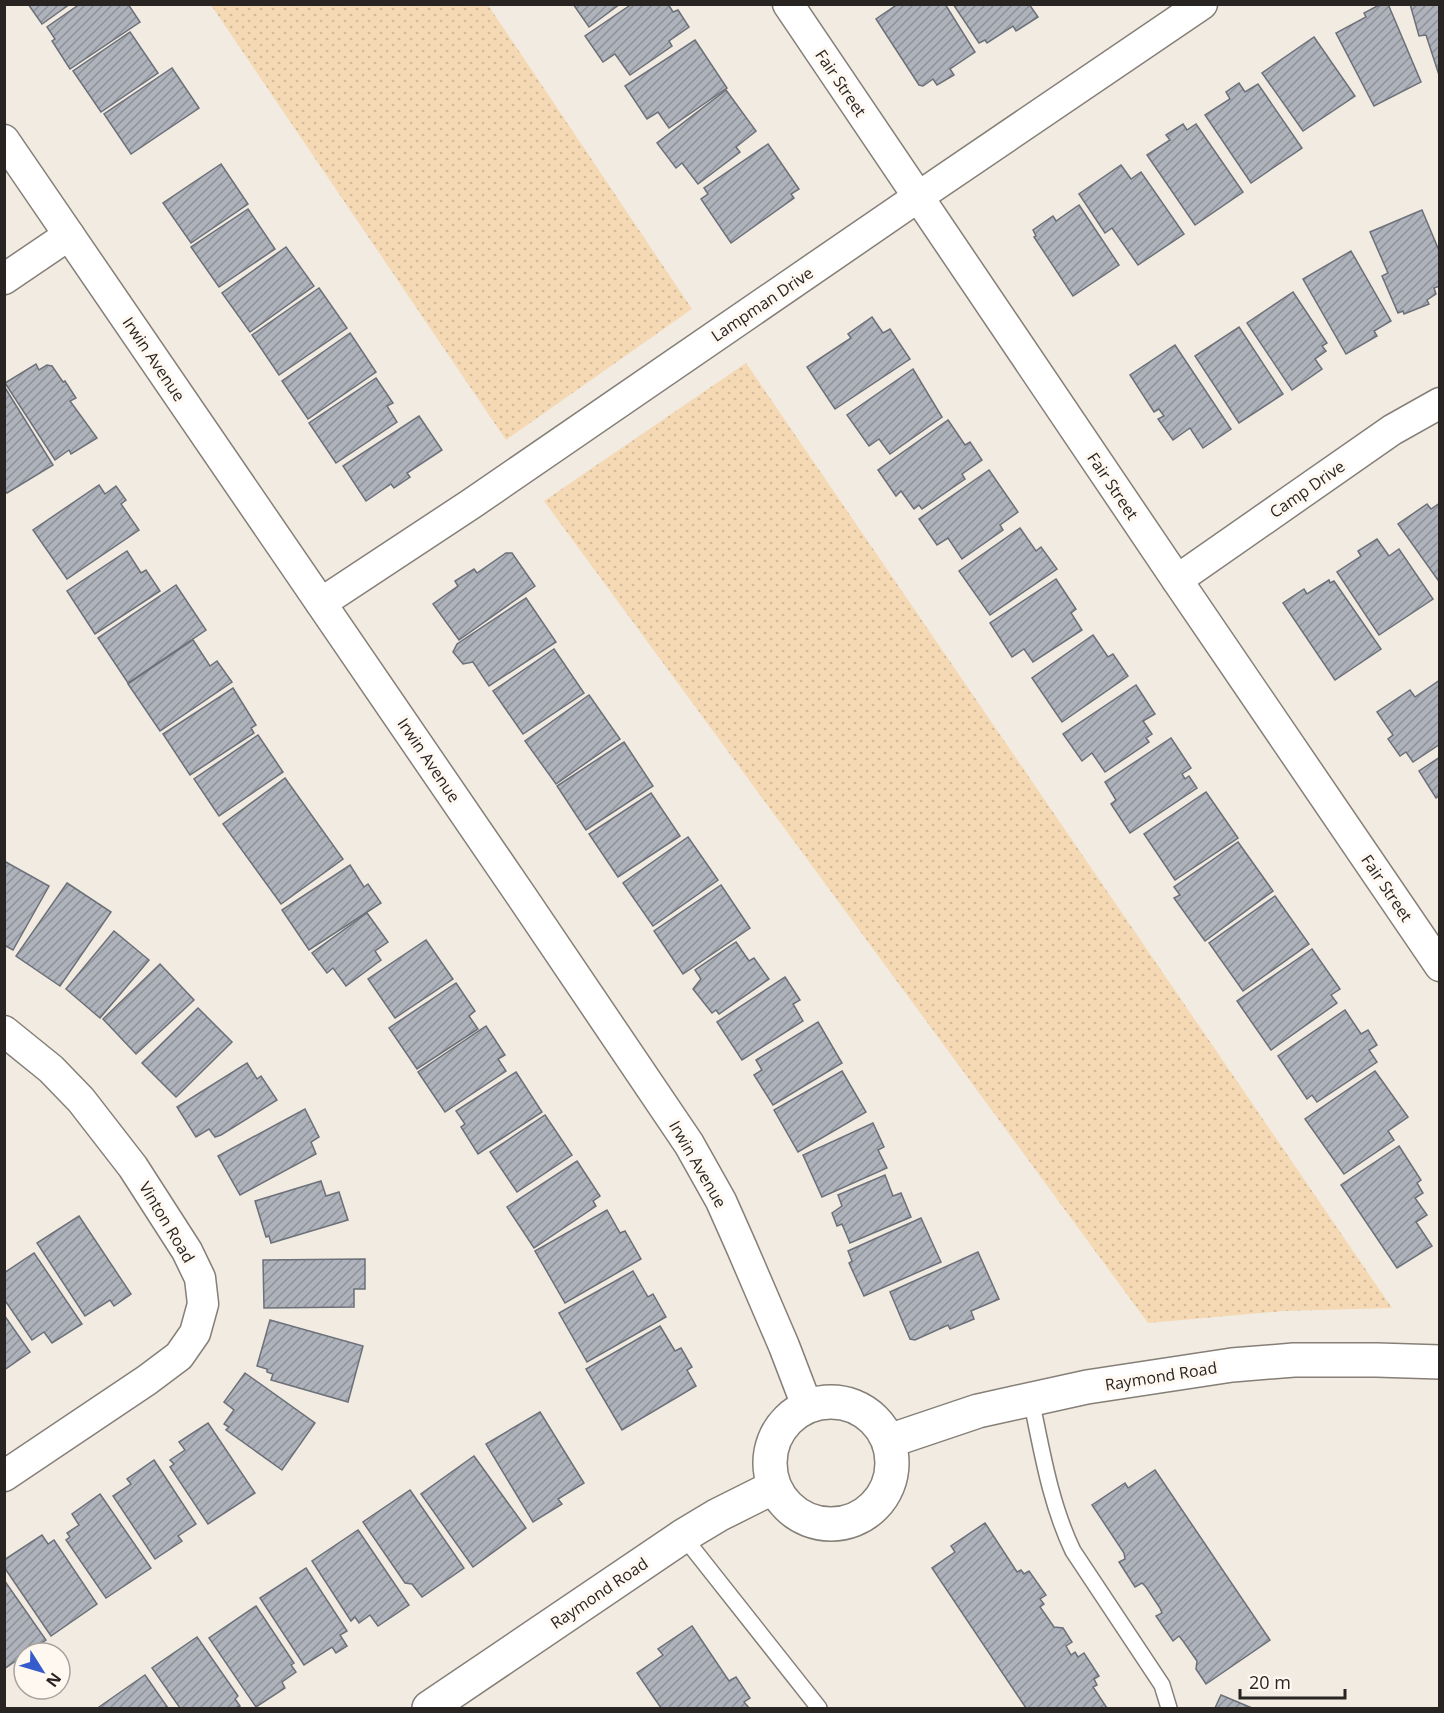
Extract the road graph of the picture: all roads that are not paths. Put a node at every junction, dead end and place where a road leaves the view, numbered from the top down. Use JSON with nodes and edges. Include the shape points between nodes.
{"nodes":[{"id":1,"x":788,"y":4,"type":"edge"},
{"id":2,"x":1202,"y":4,"type":"edge"},
{"id":3,"x":4,"y":140,"type":"edge"},
{"id":4,"x":918,"y":197,"type":"junction"},
{"id":5,"x":69,"y":234,"type":"junction"},
{"id":6,"x":4,"y":279,"type":"edge"},
{"id":7,"x":1440,"y":403,"type":"edge"},
{"id":8,"x":1176,"y":580,"type":"junction"},
{"id":9,"x":321,"y":603,"type":"junction"},
{"id":10,"x":1440,"y":966,"type":"edge"},
{"id":11,"x":4,"y":1031,"type":"edge"},
{"id":12,"x":1440,"y":1362,"type":"edge"},
{"id":13,"x":1031,"y":1400,"type":"junction"},
{"id":14,"x":807,"y":1406,"type":"junction"},
{"id":15,"x":889,"y":1441,"type":"junction"},
{"id":16,"x":4,"y":1476,"type":"edge"},
{"id":17,"x":774,"y":1487,"type":"junction"},
{"id":18,"x":683,"y":1536,"type":"junction"},
{"id":19,"x":429,"y":1708,"type":"edge"},
{"id":20,"x":819,"y":1708,"type":"edge"},
{"id":21,"x":1169,"y":1708,"type":"edge"}],
"edges":[{"from":1,"to":4,"type":"street","name":"Fair Street"},
{"from":2,"to":4,"type":"street","name":"Lampman Drive"},
{"from":3,"to":5,"type":"street","name":"Irwin Avenue"},
{"from":4,"to":8,"type":"street","name":"Fair Street"},
{"from":4,"to":9,"type":"street","name":"Lampman Drive"},
{"from":5,"to":6,"type":"street"},
{"from":5,"to":9,"type":"street","name":"Irwin Avenue"},
{"from":7,"to":8,"type":"street","name":"Camp Drive","via":[[1392,430]]},
{"from":8,"to":10,"type":"street","name":"Fair Street"},
{"from":9,"to":14,"type":"street","name":"Irwin Avenue","via":[[689,1144],[721,1201]]},
{"from":11,"to":16,"type":"street","name":"Vinton Road","via":[[51,1069],[81,1100],[133,1167],[187,1251],[200,1278],[203,1304],[195,1333],[179,1356]]},
{"from":12,"to":13,"type":"street","name":"Raymond Road","via":[[1294,1360],[1232,1365],[1087,1387]]},
{"from":13,"to":15,"type":"street","name":"Raymond Road","via":[[978,1411]]},
{"from":13,"to":21,"type":"lane","via":[[1044,1465],[1064,1531],[1073,1551],[1162,1684]]},
{"from":14,"to":15,"type":"street","via":[[826,1401],[846,1402],[864,1410]]},
{"from":14,"to":17,"type":"street","via":[[790,1417],[777,1433],[770,1452]]},
{"from":15,"to":17,"type":"street","via":[[893,1459],[888,1486],[872,1509],[857,1519],[820,1524],[803,1518],[788,1507]]},
{"from":17,"to":18,"type":"street","name":"Raymond Road"},
{"from":18,"to":19,"type":"street","name":"Raymond Road"},
{"from":18,"to":20,"type":"lane"}]}
